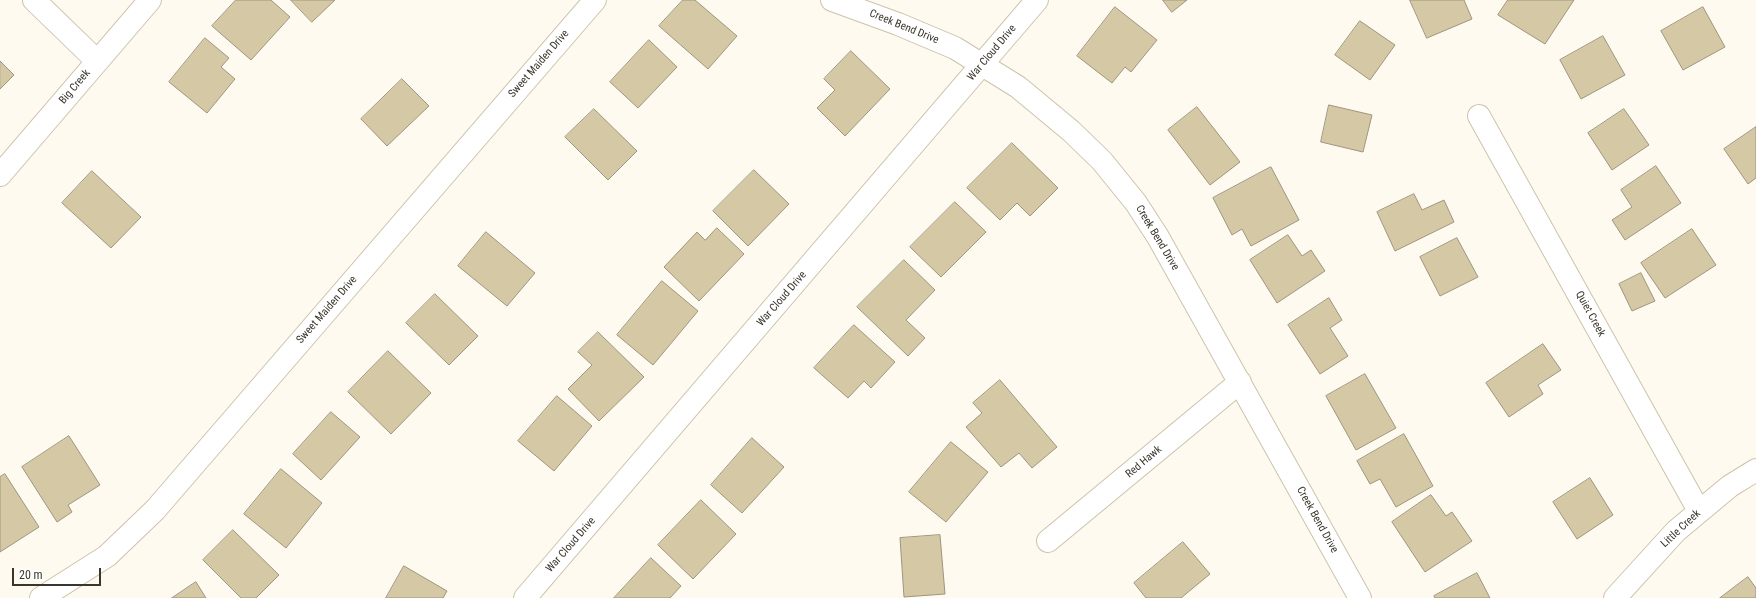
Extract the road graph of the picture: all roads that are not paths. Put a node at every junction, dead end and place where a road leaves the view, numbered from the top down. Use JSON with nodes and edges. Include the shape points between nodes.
{"nodes":[{"id":1,"x":34,"y":0,"type":"edge"},
{"id":2,"x":150,"y":0,"type":"edge"},
{"id":3,"x":595,"y":0,"type":"edge"},
{"id":4,"x":832,"y":0,"type":"edge"},
{"id":5,"x":1037,"y":0,"type":"edge"},
{"id":6,"x":97,"y":61,"type":"junction"},
{"id":7,"x":983,"y":64,"type":"junction"},
{"id":8,"x":1479,"y":116,"type":"dead end"},
{"id":9,"x":0,"y":175,"type":"edge"},
{"id":10,"x":1240,"y":382,"type":"junction"},
{"id":11,"x":1756,"y":470,"type":"edge"},
{"id":12,"x":1699,"y":511,"type":"junction"},
{"id":13,"x":1048,"y":541,"type":"dead end"},
{"id":14,"x":41,"y":598,"type":"edge"},
{"id":15,"x":526,"y":598,"type":"edge"},
{"id":16,"x":1360,"y":598,"type":"edge"},
{"id":17,"x":1615,"y":598,"type":"edge"}],
"edges":[{"from":1,"to":6,"type":"street"},
{"from":2,"to":6,"type":"street","name":"Big Creek"},
{"from":3,"to":14,"type":"street","name":"Sweet Maiden Drive","via":[[155,510],[106,556]]},
{"from":4,"to":7,"type":"street","name":"Creek Bend Drive","via":[[955,48]]},
{"from":5,"to":7,"type":"street","name":"War Cloud Drive"},
{"from":6,"to":9,"type":"street","name":"Big Creek"},
{"from":7,"to":10,"type":"street","name":"Creek Bend Drive","via":[[1018,87],[1071,131],[1102,161],[1158,237]]},
{"from":7,"to":15,"type":"street","name":"War Cloud Drive"},
{"from":8,"to":12,"type":"street","name":"Quiet Creek"},
{"from":10,"to":13,"type":"street","name":"Red Hawk"},
{"from":10,"to":16,"type":"street","name":"Creek Bend Drive"},
{"from":11,"to":12,"type":"street","name":"Little Creek","via":[[1730,486]]},
{"from":12,"to":17,"type":"street","name":"Little Creek","via":[[1676,531]]}]}
